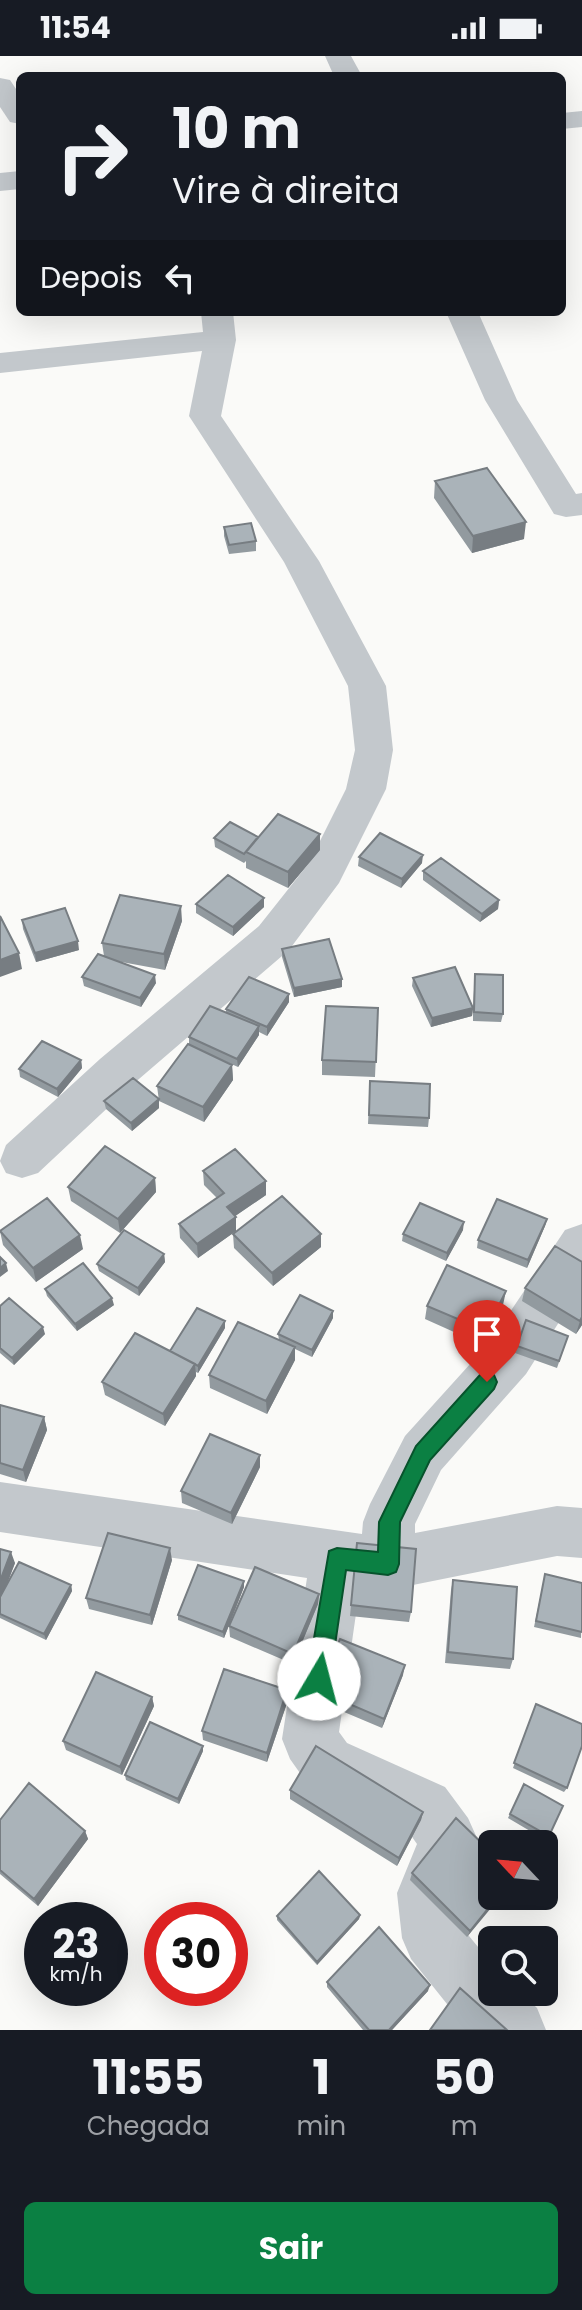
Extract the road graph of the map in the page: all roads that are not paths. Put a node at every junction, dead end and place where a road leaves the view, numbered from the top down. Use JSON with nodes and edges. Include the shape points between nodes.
{"nodes":[{"id":1,"x":0,"y":86,"type":"edge"},
{"id":2,"x":16,"y":110,"type":"edge"},
{"id":3,"x":464,"y":316,"type":"edge"},
{"id":4,"x":218,"y":326,"type":"edge"},
{"id":5,"x":0,"y":363,"type":"edge"},
{"id":6,"x":582,"y":504,"type":"edge"},
{"id":7,"x":22,"y":1159,"type":"dead end"},
{"id":8,"x":582,"y":1245,"type":"edge"},
{"id":9,"x":0,"y":1507,"type":"edge"},
{"id":10,"x":582,"y":1533,"type":"edge"},
{"id":11,"x":362,"y":1561,"type":"junction"},
{"id":12,"x":515,"y":2030,"type":"edge"}],
"edges":[{"from":1,"to":2,"type":"street"},
{"from":3,"to":6,"type":"street","via":[[501,400],[566,506]]},
{"from":4,"to":5,"type":"street"},
{"from":4,"to":7,"type":"street","via":[[205,416],[301,561],[367,686],[374,750],[366,789],[325,872],[274,938]]},
{"from":8,"to":11,"type":"street","via":[[508,1358],[423,1453],[389,1522]]},
{"from":9,"to":11,"type":"street"},
{"from":10,"to":11,"type":"street","via":[[557,1531]]},
{"from":11,"to":12,"type":"street","via":[[310,1739],[327,1763],[425,1807],[448,1838],[426,1893],[432,1938]]}]}
